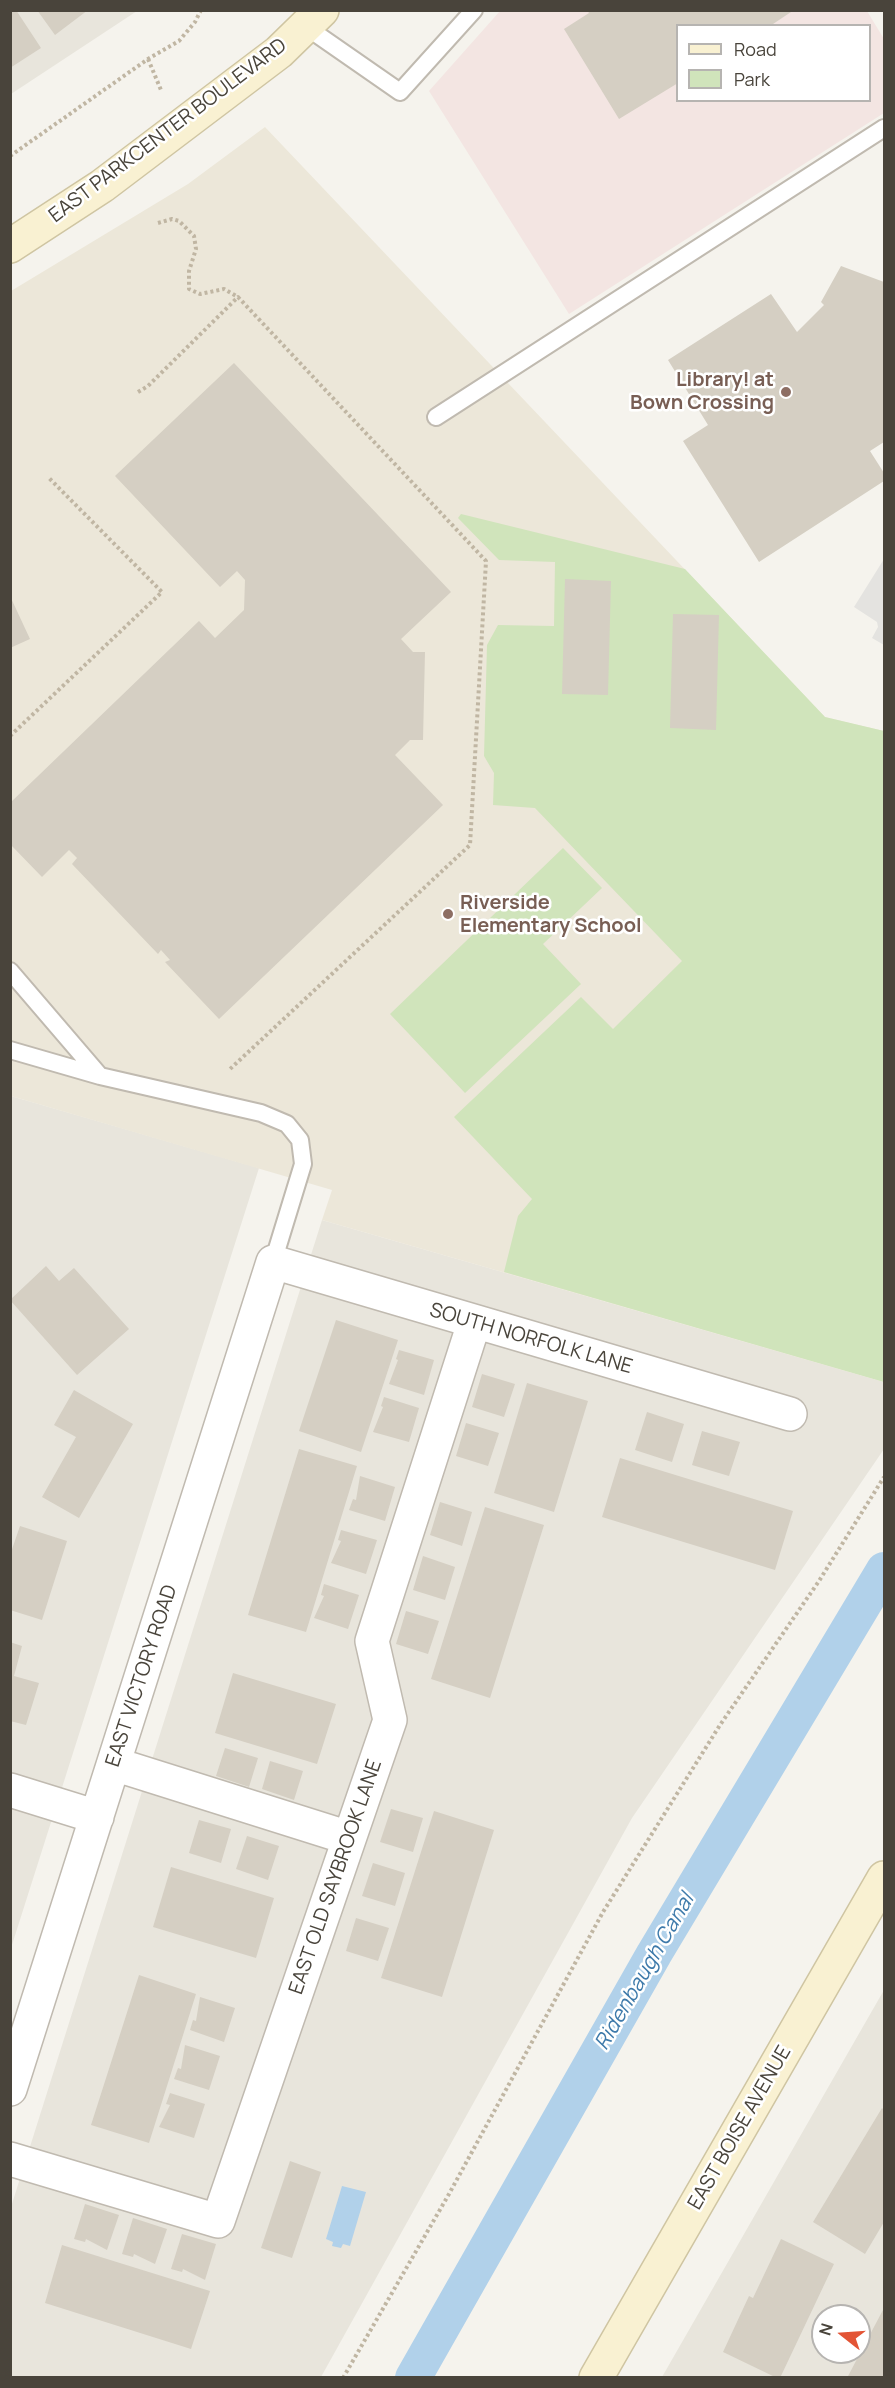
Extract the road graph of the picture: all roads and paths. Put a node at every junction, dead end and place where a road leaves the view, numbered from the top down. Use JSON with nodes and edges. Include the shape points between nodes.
{"nodes":[{"id":1,"x":201,"y":10,"type":"edge"},
{"id":2,"x":474,"y":10,"type":"edge"},
{"id":3,"x":313,"y":18,"type":"edge"},
{"id":4,"x":148,"y":59,"type":"junction"},
{"id":5,"x":161,"y":90,"type":"dead end"},
{"id":6,"x":885,"y":128,"type":"edge"},
{"id":7,"x":10,"y":156,"type":"edge"},
{"id":8,"x":158,"y":223,"type":"dead end"},
{"id":9,"x":10,"y":246,"type":"edge"},
{"id":10,"x":238,"y":297,"type":"junction"},
{"id":11,"x":138,"y":392,"type":"dead end"},
{"id":12,"x":436,"y":417,"type":"dead end"},
{"id":13,"x":48,"y":477,"type":"dead end"},
{"id":14,"x":10,"y":736,"type":"edge"},
{"id":15,"x":10,"y":971,"type":"edge"},
{"id":16,"x":10,"y":1050,"type":"edge"},
{"id":17,"x":228,"y":1070,"type":"dead end"},
{"id":18,"x":100,"y":1076,"type":"junction"},
{"id":19,"x":273,"y":1262,"type":"junction"},
{"id":20,"x":474,"y":1323,"type":"junction"},
{"id":21,"x":790,"y":1414,"type":"dead end"},
{"id":22,"x":885,"y":1477,"type":"edge"},
{"id":23,"x":114,"y":1764,"type":"junction"},
{"id":24,"x":10,"y":1790,"type":"edge"},
{"id":25,"x":97,"y":1817,"type":"junction"},
{"id":26,"x":350,"y":1838,"type":"junction"},
{"id":27,"x":885,"y":1878,"type":"edge"},
{"id":28,"x":10,"y":2089,"type":"edge"},
{"id":29,"x":10,"y":2159,"type":"edge"},
{"id":30,"x":343,"y":2378,"type":"edge"},
{"id":31,"x":597,"y":2378,"type":"edge"}],
"edges":[{"from":1,"to":4,"type":"path","via":[[178,41]]},
{"from":2,"to":3,"type":"lane","via":[[399,92]]},
{"from":3,"to":9,"type":"street","name":"EAST PARKCENTER BOULEVARD","via":[[279,52],[102,186]]},
{"from":4,"to":5,"type":"path"},
{"from":4,"to":7,"type":"path"},
{"from":6,"to":12,"type":"lane"},
{"from":8,"to":10,"type":"path","via":[[179,221],[194,236],[196,249],[189,271],[189,289],[200,294],[224,289]]},
{"from":10,"to":11,"type":"path"},
{"from":10,"to":17,"type":"path","via":[[486,561],[470,845]]},
{"from":13,"to":14,"type":"path","via":[[162,592]]},
{"from":15,"to":18,"type":"lane"},
{"from":16,"to":18,"type":"lane"},
{"from":18,"to":19,"type":"lane","via":[[261,1113],[287,1124],[300,1140],[303,1164]]},
{"from":19,"to":20,"type":"street","name":"SOUTH NORFOLK LANE"},
{"from":19,"to":23,"type":"street","name":"EAST VICTORY ROAD"},
{"from":20,"to":21,"type":"street","name":"SOUTH NORFOLK LANE"},
{"from":20,"to":26,"type":"street","name":"EAST OLD SAYBROOK LANE","via":[[372,1641],[390,1720]]},
{"from":22,"to":30,"type":"path","via":[[720,1725],[603,1912]]},
{"from":23,"to":25,"type":"street","name":"EAST VICTORY ROAD"},
{"from":23,"to":26,"type":"street"},
{"from":24,"to":25,"type":"street"},
{"from":25,"to":28,"type":"street","name":"EAST VICTORY ROAD"},
{"from":26,"to":29,"type":"street","name":"EAST OLD SAYBROOK LANE","via":[[218,2221]]},
{"from":27,"to":31,"type":"street","name":"EAST BOISE AVENUE"}]}
